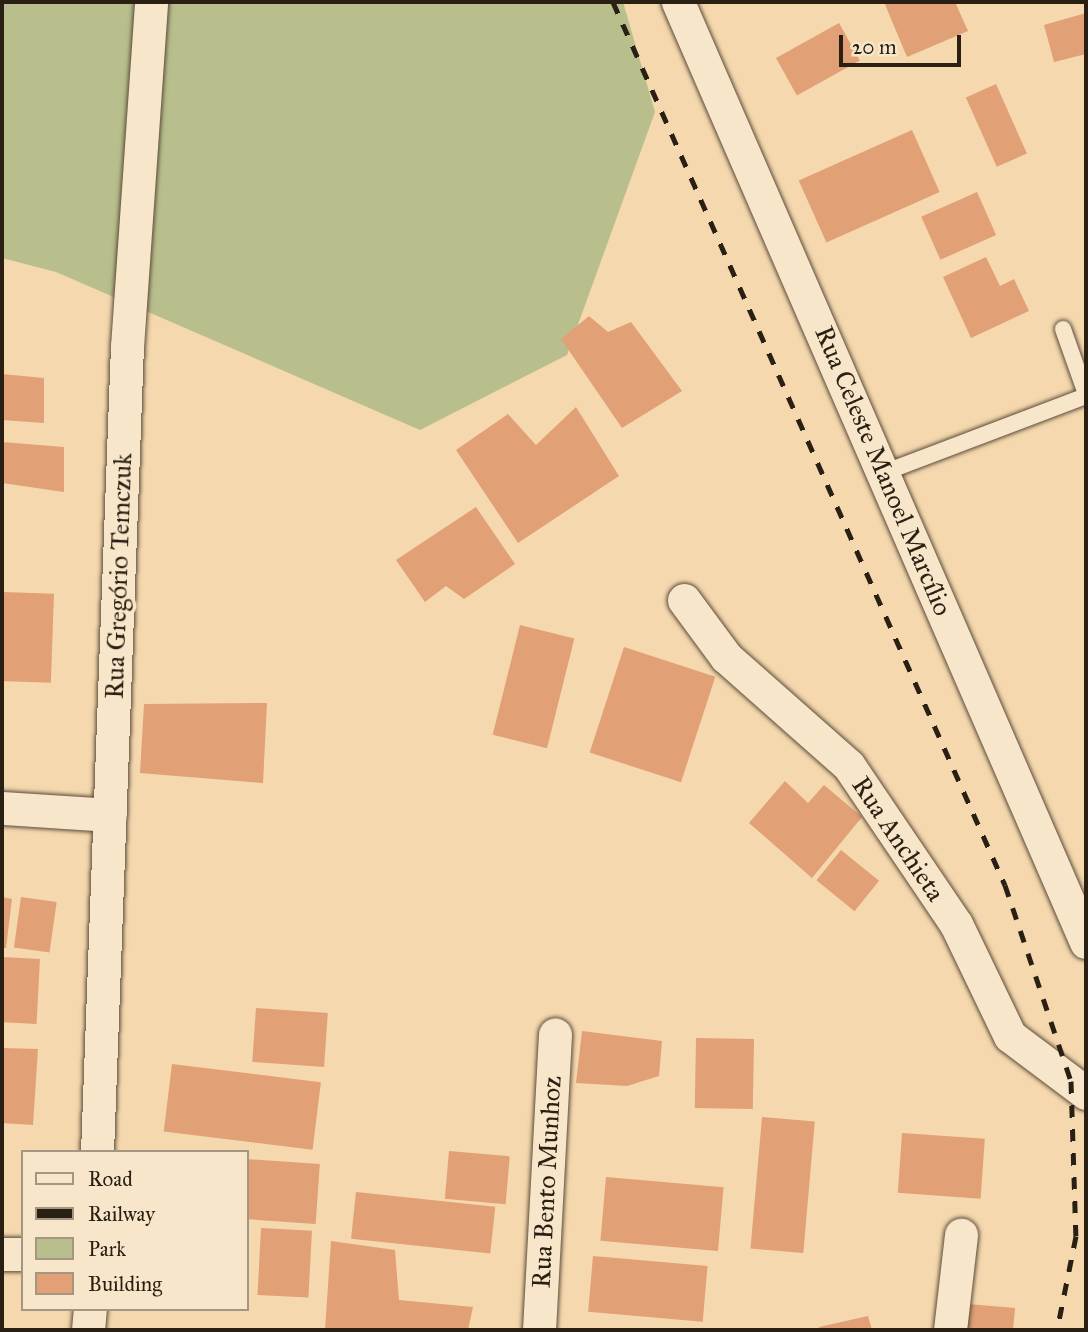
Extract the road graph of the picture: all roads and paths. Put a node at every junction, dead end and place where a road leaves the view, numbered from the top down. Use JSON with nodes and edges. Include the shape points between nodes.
{"nodes":[{"id":1,"x":150,"y":2,"type":"edge"},
{"id":2,"x":678,"y":2,"type":"edge"},
{"id":3,"x":1063,"y":329,"type":"dead end"},
{"id":4,"x":1086,"y":395,"type":"edge"},
{"id":5,"x":883,"y":473,"type":"junction"},
{"id":6,"x":684,"y":600,"type":"dead end"},
{"id":7,"x":2,"y":808,"type":"edge"},
{"id":8,"x":110,"y":814,"type":"junction"},
{"id":9,"x":1086,"y":942,"type":"edge"},
{"id":10,"x":555,"y":1034,"type":"dead end"},
{"id":11,"x":1086,"y":1093,"type":"edge"},
{"id":12,"x":97,"y":1150,"type":"edge"},
{"id":13,"x":961,"y":1235,"type":"dead end"},
{"id":14,"x":2,"y":1254,"type":"edge"},
{"id":15,"x":21,"y":1254,"type":"edge"},
{"id":16,"x":90,"y":1311,"type":"edge"},
{"id":17,"x":89,"y":1330,"type":"edge"},
{"id":18,"x":539,"y":1330,"type":"edge"},
{"id":19,"x":950,"y":1330,"type":"edge"}],
"edges":[{"from":1,"to":8,"type":"street","name":"Rua Gregório Temczuk","via":[[127,347]]},
{"from":2,"to":5,"type":"street","name":"Rua Celeste Manoel Marcílio"},
{"from":3,"to":4,"type":"lane"},
{"from":4,"to":5,"type":"lane"},
{"from":5,"to":9,"type":"street","name":"Rua Celeste Manoel Marcílio"},
{"from":6,"to":11,"type":"street","name":"Rua Anchieta","via":[[726,657],[849,766],[956,924],[1010,1036]]},
{"from":7,"to":8,"type":"street"},
{"from":8,"to":12,"type":"street","name":"Rua Gregório Temczuk"},
{"from":10,"to":18,"type":"street","name":"Rua Bento Munhoz"},
{"from":13,"to":19,"type":"street"},
{"from":14,"to":15,"type":"street"},
{"from":16,"to":17,"type":"street"}]}
